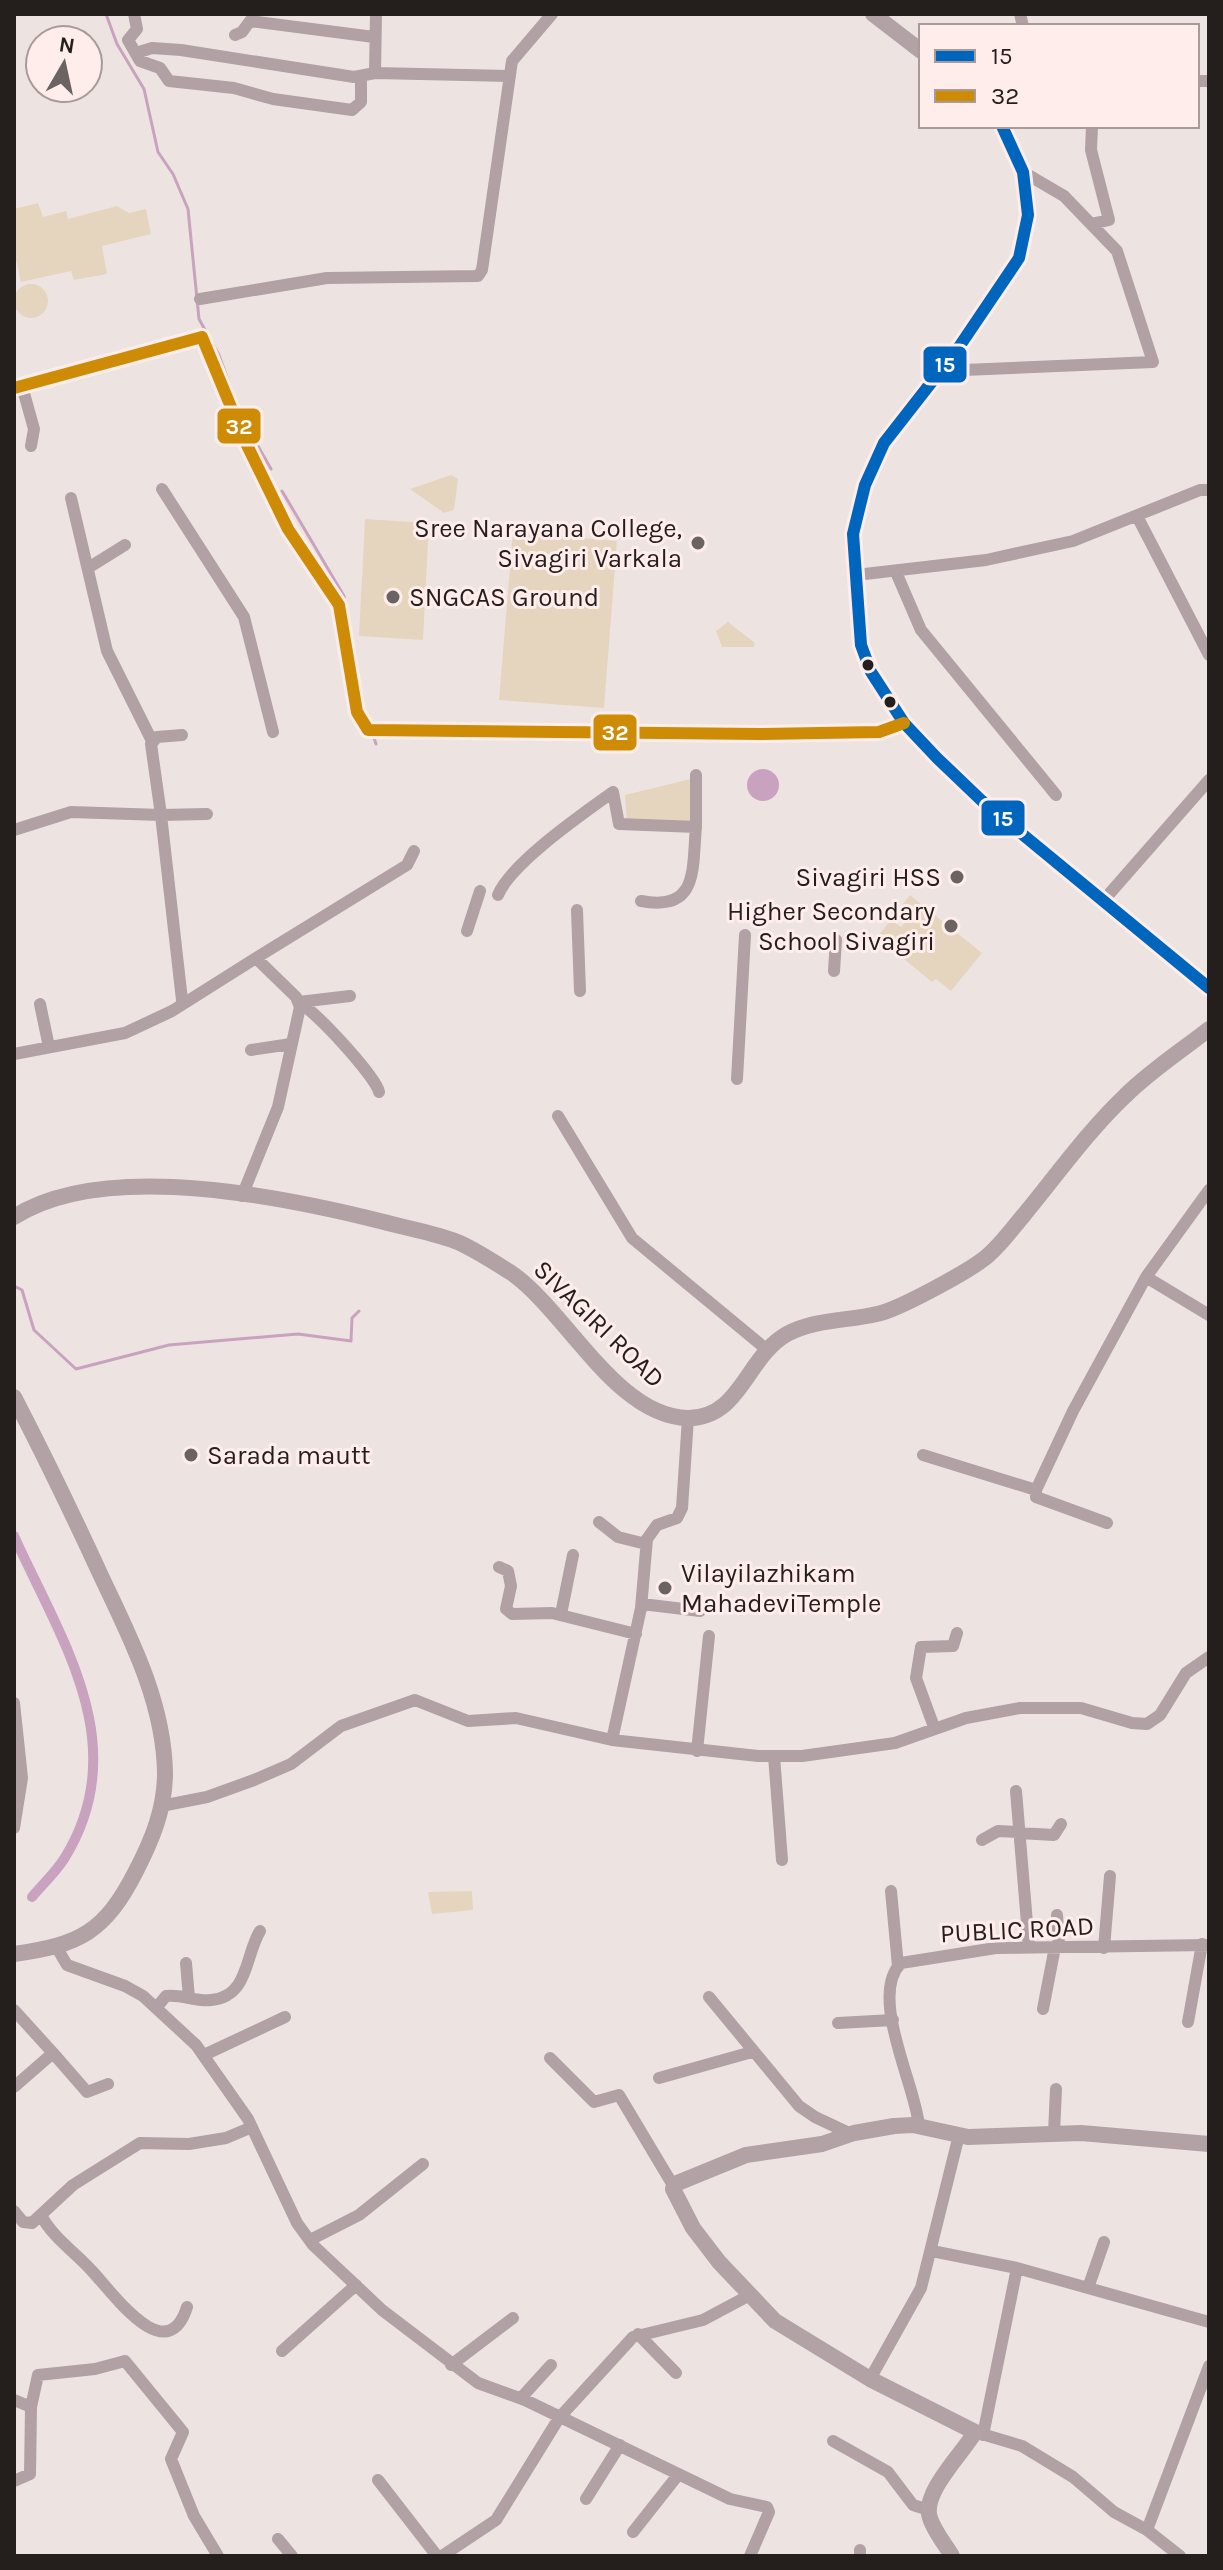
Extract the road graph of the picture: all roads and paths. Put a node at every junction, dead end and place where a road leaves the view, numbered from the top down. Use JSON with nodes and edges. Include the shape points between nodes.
{"nodes":[{"id":1,"x":134,"y":14,"type":"edge"},
{"id":2,"x":376,"y":14,"type":"edge"},
{"id":3,"x":552,"y":14,"type":"edge"},
{"id":4,"x":873,"y":14,"type":"edge"},
{"id":5,"x":235,"y":35,"type":"dead end"},
{"id":6,"x":374,"y":37,"type":"junction"},
{"id":7,"x":919,"y":49,"type":"edge"},
{"id":8,"x":136,"y":53,"type":"junction"},
{"id":9,"x":375,"y":73,"type":"junction"},
{"id":10,"x":510,"y":76,"type":"junction"},
{"id":11,"x":361,"y":77,"type":"junction"},
{"id":12,"x":1003,"y":128,"type":"edge"},
{"id":13,"x":1088,"y":128,"type":"edge"},
{"id":14,"x":1023,"y":172,"type":"junction"},
{"id":15,"x":1091,"y":224,"type":"junction"},
{"id":16,"x":200,"y":299,"type":"dead end"},
{"id":17,"x":940,"y":371,"type":"junction"},
{"id":18,"x":18,"y":387,"type":"edge"},
{"id":19,"x":31,"y":446,"type":"dead end"},
{"id":20,"x":162,"y":489,"type":"dead end"},
{"id":21,"x":1209,"y":490,"type":"edge"},
{"id":22,"x":71,"y":498,"type":"dead end"},
{"id":23,"x":1138,"y":518,"type":"junction"},
{"id":24,"x":125,"y":545,"type":"dead end"},
{"id":25,"x":88,"y":568,"type":"junction"},
{"id":26,"x":896,"y":572,"type":"junction"},
{"id":27,"x":856,"y":575,"type":"junction"},
{"id":28,"x":1209,"y":655,"type":"edge"},
{"id":29,"x":904,"y":723,"type":"junction"},
{"id":30,"x":273,"y":732,"type":"dead end"},
{"id":31,"x":182,"y":735,"type":"dead end"},
{"id":32,"x":152,"y":741,"type":"junction"},
{"id":33,"x":696,"y":775,"type":"dead end"},
{"id":34,"x":1209,"y":780,"type":"edge"},
{"id":35,"x":1056,"y":795,"type":"dead end"},
{"id":36,"x":207,"y":814,"type":"dead end"},
{"id":37,"x":161,"y":815,"type":"junction"},
{"id":38,"x":696,"y":827,"type":"junction"},
{"id":39,"x":14,"y":830,"type":"edge"},
{"id":40,"x":414,"y":851,"type":"dead end"},
{"id":41,"x":480,"y":891,"type":"dead end"},
{"id":42,"x":498,"y":895,"type":"dead end"},
{"id":43,"x":641,"y":901,"type":"dead end"},
{"id":44,"x":1103,"y":901,"type":"junction"},
{"id":45,"x":577,"y":910,"type":"dead end"},
{"id":46,"x":467,"y":931,"type":"dead end"},
{"id":47,"x":745,"y":935,"type":"dead end"},
{"id":48,"x":836,"y":940,"type":"dead end"},
{"id":49,"x":256,"y":958,"type":"junction"},
{"id":50,"x":834,"y":971,"type":"dead end"},
{"id":51,"x":1209,"y":988,"type":"edge"},
{"id":52,"x":580,"y":991,"type":"dead end"},
{"id":53,"x":350,"y":996,"type":"dead end"},
{"id":54,"x":182,"y":1000,"type":"dead end"},
{"id":55,"x":299,"y":1002,"type":"junction"},
{"id":56,"x":40,"y":1004,"type":"dead end"},
{"id":57,"x":1209,"y":1029,"type":"edge"},
{"id":58,"x":291,"y":1044,"type":"junction"},
{"id":59,"x":49,"y":1047,"type":"junction"},
{"id":60,"x":251,"y":1050,"type":"dead end"},
{"id":61,"x":14,"y":1054,"type":"edge"},
{"id":62,"x":737,"y":1079,"type":"dead end"},
{"id":63,"x":379,"y":1092,"type":"dead end"},
{"id":64,"x":558,"y":1116,"type":"dead end"},
{"id":65,"x":1209,"y":1190,"type":"edge"},
{"id":66,"x":242,"y":1196,"type":"junction"},
{"id":67,"x":14,"y":1217,"type":"edge"},
{"id":68,"x":1146,"y":1277,"type":"junction"},
{"id":69,"x":1209,"y":1315,"type":"edge"},
{"id":70,"x":766,"y":1349,"type":"junction"},
{"id":71,"x":14,"y":1397,"type":"edge"},
{"id":72,"x":688,"y":1418,"type":"junction"},
{"id":73,"x":923,"y":1455,"type":"dead end"},
{"id":74,"x":1036,"y":1490,"type":"junction"},
{"id":75,"x":599,"y":1522,"type":"dead end"},
{"id":76,"x":1107,"y":1523,"type":"dead end"},
{"id":77,"x":646,"y":1544,"type":"junction"},
{"id":78,"x":573,"y":1555,"type":"dead end"},
{"id":79,"x":499,"y":1567,"type":"dead end"},
{"id":80,"x":642,"y":1604,"type":"junction"},
{"id":81,"x":700,"y":1611,"type":"dead end"},
{"id":82,"x":561,"y":1614,"type":"junction"},
{"id":83,"x":957,"y":1633,"type":"dead end"},
{"id":84,"x":636,"y":1634,"type":"junction"},
{"id":85,"x":709,"y":1636,"type":"dead end"},
{"id":86,"x":1209,"y":1657,"type":"edge"},
{"id":87,"x":14,"y":1703,"type":"edge"},
{"id":88,"x":934,"y":1727,"type":"junction"},
{"id":89,"x":612,"y":1740,"type":"junction"},
{"id":90,"x":697,"y":1751,"type":"junction"},
{"id":91,"x":774,"y":1756,"type":"junction"},
{"id":92,"x":1016,"y":1791,"type":"dead end"},
{"id":93,"x":161,"y":1806,"type":"junction"},
{"id":94,"x":1061,"y":1824,"type":"dead end"},
{"id":95,"x":14,"y":1828,"type":"edge"},
{"id":96,"x":1019,"y":1833,"type":"junction"},
{"id":97,"x":982,"y":1840,"type":"dead end"},
{"id":98,"x":782,"y":1860,"type":"dead end"},
{"id":99,"x":1110,"y":1876,"type":"dead end"},
{"id":100,"x":891,"y":1891,"type":"dead end"},
{"id":101,"x":1060,"y":1918,"type":"dead end"},
{"id":102,"x":260,"y":1931,"type":"dead end"},
{"id":103,"x":1205,"y":1944,"type":"edge"},
{"id":104,"x":1029,"y":1947,"type":"junction"},
{"id":105,"x":1060,"y":1947,"type":"junction"},
{"id":106,"x":57,"y":1948,"type":"junction"},
{"id":107,"x":1104,"y":1948,"type":"junction"},
{"id":108,"x":14,"y":1954,"type":"edge"},
{"id":109,"x":186,"y":1963,"type":"dead end"},
{"id":110,"x":898,"y":1966,"type":"junction"},
{"id":111,"x":709,"y":1997,"type":"dead end"},
{"id":112,"x":189,"y":1998,"type":"junction"},
{"id":113,"x":157,"y":2007,"type":"junction"},
{"id":114,"x":1043,"y":2009,"type":"dead end"},
{"id":115,"x":14,"y":2010,"type":"edge"},
{"id":116,"x":285,"y":2017,"type":"dead end"},
{"id":117,"x":893,"y":2020,"type":"junction"},
{"id":118,"x":1188,"y":2022,"type":"dead end"},
{"id":119,"x":838,"y":2023,"type":"dead end"},
{"id":120,"x":752,"y":2052,"type":"junction"},
{"id":121,"x":53,"y":2053,"type":"junction"},
{"id":122,"x":204,"y":2055,"type":"junction"},
{"id":123,"x":550,"y":2058,"type":"dead end"},
{"id":124,"x":659,"y":2078,"type":"dead end"},
{"id":125,"x":108,"y":2084,"type":"dead end"},
{"id":126,"x":14,"y":2087,"type":"edge"},
{"id":127,"x":1056,"y":2089,"type":"dead end"},
{"id":128,"x":919,"y":2126,"type":"junction"},
{"id":129,"x":252,"y":2127,"type":"junction"},
{"id":130,"x":1054,"y":2133,"type":"junction"},
{"id":131,"x":851,"y":2134,"type":"junction"},
{"id":132,"x":959,"y":2135,"type":"junction"},
{"id":133,"x":1209,"y":2144,"type":"edge"},
{"id":134,"x":423,"y":2164,"type":"dead end"},
{"id":135,"x":674,"y":2187,"type":"junction"},
{"id":136,"x":14,"y":2211,"type":"edge"},
{"id":137,"x":41,"y":2215,"type":"junction"},
{"id":138,"x":310,"y":2240,"type":"junction"},
{"id":139,"x":1104,"y":2242,"type":"dead end"},
{"id":140,"x":932,"y":2251,"type":"junction"},
{"id":141,"x":1017,"y":2268,"type":"junction"},
{"id":142,"x":356,"y":2285,"type":"junction"},
{"id":143,"x":1088,"y":2288,"type":"junction"},
{"id":144,"x":748,"y":2296,"type":"junction"},
{"id":145,"x":187,"y":2307,"type":"dead end"},
{"id":146,"x":513,"y":2318,"type":"dead end"},
{"id":147,"x":1209,"y":2322,"type":"edge"},
{"id":148,"x":638,"y":2334,"type":"junction"},
{"id":149,"x":282,"y":2351,"type":"dead end"},
{"id":150,"x":451,"y":2365,"type":"junction"},
{"id":151,"x":551,"y":2365,"type":"dead end"},
{"id":152,"x":1209,"y":2366,"type":"edge"},
{"id":153,"x":676,"y":2373,"type":"dead end"},
{"id":154,"x":870,"y":2379,"type":"junction"},
{"id":155,"x":521,"y":2398,"type":"junction"},
{"id":156,"x":14,"y":2400,"type":"edge"},
{"id":157,"x":31,"y":2407,"type":"junction"},
{"id":158,"x":559,"y":2418,"type":"junction"},
{"id":159,"x":979,"y":2433,"type":"junction"},
{"id":160,"x":833,"y":2441,"type":"dead end"},
{"id":161,"x":620,"y":2445,"type":"junction"},
{"id":162,"x":678,"y":2475,"type":"junction"},
{"id":163,"x":378,"y":2480,"type":"dead end"},
{"id":164,"x":14,"y":2481,"type":"edge"},
{"id":165,"x":586,"y":2499,"type":"dead end"},
{"id":166,"x":929,"y":2510,"type":"junction"},
{"id":167,"x":1147,"y":2530,"type":"junction"},
{"id":168,"x":633,"y":2532,"type":"dead end"},
{"id":169,"x":278,"y":2539,"type":"dead end"},
{"id":170,"x":218,"y":2556,"type":"edge"},
{"id":171,"x":292,"y":2556,"type":"edge"},
{"id":172,"x":439,"y":2556,"type":"edge"},
{"id":173,"x":750,"y":2556,"type":"edge"},
{"id":174,"x":952,"y":2556,"type":"edge"},
{"id":175,"x":1180,"y":2556,"type":"edge"}],
"edges":[{"from":1,"to":8,"type":"street","via":[[136,31],[128,39]]},
{"from":2,"to":6,"type":"street"},
{"from":3,"to":10,"type":"street","via":[[517,51]]},
{"from":4,"to":7,"type":"main road"},
{"from":5,"to":6,"type":"street","via":[[250,21]]},
{"from":6,"to":9,"type":"street"},
{"from":8,"to":11,"type":"street","via":[[181,50]]},
{"from":8,"to":11,"type":"street","via":[[169,81],[236,88],[322,107],[358,108]]},
{"from":9,"to":10,"type":"street"},
{"from":9,"to":11,"type":"street"},
{"from":10,"to":16,"type":"street","via":[[477,277],[327,278]]},
{"from":12,"to":14,"type":"main road"},
{"from":13,"to":15,"type":"street","via":[[1109,220]]},
{"from":14,"to":15,"type":"street","via":[[1064,196]]},
{"from":14,"to":17,"type":"main road","via":[[1028,215],[1019,258]]},
{"from":15,"to":17,"type":"street","via":[[1117,251],[1153,362]]},
{"from":17,"to":27,"type":"main road","via":[[884,443],[865,485],[853,534]]},
{"from":18,"to":19,"type":"street","via":[[34,429]]},
{"from":18,"to":29,"type":"street","via":[[202,337],[288,529],[339,605],[357,712],[368,730],[761,734],[879,732]]},
{"from":20,"to":30,"type":"street","via":[[244,617]]},
{"from":21,"to":23,"type":"street"},
{"from":22,"to":25,"type":"street"},
{"from":23,"to":26,"type":"street","via":[[1073,541]]},
{"from":23,"to":28,"type":"street"},
{"from":24,"to":25,"type":"street"},
{"from":25,"to":32,"type":"street","via":[[107,651]]},
{"from":26,"to":27,"type":"street"},
{"from":26,"to":35,"type":"street","via":[[921,630]]},
{"from":27,"to":29,"type":"main road","via":[[863,653]]},
{"from":29,"to":44,"type":"main road","via":[[982,801]]},
{"from":31,"to":32,"type":"street"},
{"from":32,"to":37,"type":"street"},
{"from":33,"to":38,"type":"street"},
{"from":34,"to":44,"type":"street"},
{"from":36,"to":37,"type":"street"},
{"from":37,"to":39,"type":"street","via":[[71,812]]},
{"from":37,"to":54,"type":"street"},
{"from":38,"to":42,"type":"street","via":[[619,824],[613,792],[581,813],[508,878]]},
{"from":38,"to":43,"type":"street","via":[[691,883],[682,897]]},
{"from":40,"to":49,"type":"street","via":[[407,865]]},
{"from":41,"to":46,"type":"street"},
{"from":44,"to":51,"type":"main road"},
{"from":45,"to":52,"type":"street"},
{"from":47,"to":62,"type":"street"},
{"from":48,"to":50,"type":"street"},
{"from":49,"to":55,"type":"street"},
{"from":49,"to":59,"type":"street","via":[[172,1011],[125,1033]]},
{"from":53,"to":55,"type":"street"},
{"from":55,"to":58,"type":"street"},
{"from":55,"to":63,"type":"street"},
{"from":56,"to":59,"type":"street"},
{"from":57,"to":70,"type":"main road","via":[[1124,1096],[986,1258],[881,1314],[824,1322],[789,1333]]},
{"from":58,"to":60,"type":"street"},
{"from":58,"to":66,"type":"street","via":[[278,1107]]},
{"from":59,"to":61,"type":"street"},
{"from":64,"to":70,"type":"street","via":[[638,1245]]},
{"from":65,"to":68,"type":"street"},
{"from":66,"to":67,"type":"main road","name":"SIVAGIRI ROAD","via":[[144,1187],[97,1190],[36,1203]]},
{"from":66,"to":72,"type":"main road","name":"SIVAGIRI ROAD","via":[[323,1208],[458,1242],[512,1273],[641,1404]]},
{"from":68,"to":69,"type":"street"},
{"from":68,"to":74,"type":"street"},
{"from":70,"to":72,"type":"main road","via":[[723,1408]]},
{"from":71,"to":93,"type":"main road","via":[[132,1636],[162,1744]]},
{"from":72,"to":77,"type":"street","via":[[681,1513],[655,1527]]},
{"from":73,"to":74,"type":"street"},
{"from":74,"to":76,"type":"street","via":[[1036,1497]]},
{"from":75,"to":77,"type":"street","via":[[618,1537]]},
{"from":77,"to":80,"type":"street"},
{"from":78,"to":82,"type":"street"},
{"from":79,"to":82,"type":"street","via":[[507,1569],[510,1581],[509,1612]]},
{"from":80,"to":81,"type":"street"},
{"from":80,"to":84,"type":"street"},
{"from":82,"to":84,"type":"street"},
{"from":83,"to":88,"type":"street","via":[[953,1646],[921,1647],[916,1678]]},
{"from":84,"to":89,"type":"street"},
{"from":85,"to":90,"type":"street"},
{"from":86,"to":88,"type":"street","via":[[1186,1673],[1160,1715],[1147,1724],[1081,1708],[1049,1707],[999,1711]]},
{"from":87,"to":95,"type":"street","via":[[22,1778]]},
{"from":88,"to":91,"type":"street","via":[[868,1748]]},
{"from":89,"to":90,"type":"street"},
{"from":89,"to":93,"type":"street","via":[[526,1719],[468,1721],[415,1700],[341,1726],[291,1764],[254,1780]]},
{"from":90,"to":91,"type":"street"},
{"from":91,"to":98,"type":"street"},
{"from":92,"to":96,"type":"street"},
{"from":93,"to":106,"type":"main road","via":[[153,1838],[122,1899],[91,1933]]},
{"from":94,"to":96,"type":"street","via":[[1054,1835]]},
{"from":96,"to":97,"type":"street","via":[[1000,1831]]},
{"from":96,"to":104,"type":"street"},
{"from":99,"to":107,"type":"street"},
{"from":100,"to":110,"type":"street"},
{"from":101,"to":105,"type":"street"},
{"from":102,"to":112,"type":"street","via":[[239,1986],[219,1999]]},
{"from":103,"to":107,"type":"street","name":"PUBLIC ROAD"},
{"from":103,"to":118,"type":"street"},
{"from":104,"to":105,"type":"street","name":"PUBLIC ROAD"},
{"from":104,"to":110,"type":"street","name":"PUBLIC ROAD","via":[[918,1958]]},
{"from":105,"to":107,"type":"street","name":"PUBLIC ROAD"},
{"from":105,"to":114,"type":"street"},
{"from":106,"to":108,"type":"main road"},
{"from":106,"to":113,"type":"street","via":[[67,1965],[125,1986]]},
{"from":109,"to":112,"type":"street"},
{"from":110,"to":117,"type":"street","via":[[891,1983]]},
{"from":111,"to":120,"type":"street"},
{"from":112,"to":113,"type":"street","via":[[166,1996]]},
{"from":113,"to":122,"type":"street"},
{"from":115,"to":121,"type":"street"},
{"from":116,"to":122,"type":"street"},
{"from":117,"to":119,"type":"street"},
{"from":117,"to":128,"type":"street"},
{"from":120,"to":124,"type":"street"},
{"from":120,"to":131,"type":"street","via":[[799,2106]]},
{"from":121,"to":125,"type":"street","via":[[87,2092]]},
{"from":121,"to":126,"type":"street"},
{"from":122,"to":129,"type":"street"},
{"from":123,"to":135,"type":"street","via":[[594,2102],[619,2095]]},
{"from":127,"to":130,"type":"street"},
{"from":128,"to":131,"type":"main road"},
{"from":128,"to":132,"type":"main road"},
{"from":129,"to":137,"type":"street","via":[[202,2142],[140,2143],[73,2185]]},
{"from":129,"to":138,"type":"street"},
{"from":130,"to":132,"type":"main road"},
{"from":130,"to":133,"type":"main road"},
{"from":131,"to":135,"type":"main road","via":[[822,2144],[746,2155]]},
{"from":132,"to":140,"type":"street"},
{"from":134,"to":138,"type":"street","via":[[359,2215]]},
{"from":135,"to":144,"type":"main road","via":[[693,2228]]},
{"from":136,"to":137,"type":"street","via":[[26,2224]]},
{"from":137,"to":145,"type":"street","via":[[152,2330],[175,2327]]},
{"from":138,"to":142,"type":"street"},
{"from":139,"to":143,"type":"street"},
{"from":140,"to":141,"type":"street"},
{"from":140,"to":154,"type":"street","via":[[915,2302]]},
{"from":141,"to":143,"type":"street"},
{"from":141,"to":159,"type":"street"},
{"from":142,"to":149,"type":"street"},
{"from":142,"to":150,"type":"street"},
{"from":143,"to":147,"type":"street"},
{"from":144,"to":148,"type":"street","via":[[703,2320]]},
{"from":144,"to":154,"type":"main road","via":[[775,2321]]},
{"from":146,"to":150,"type":"street"},
{"from":148,"to":153,"type":"street"},
{"from":148,"to":158,"type":"street"},
{"from":150,"to":155,"type":"street","via":[[485,2386]]},
{"from":151,"to":155,"type":"street"},
{"from":152,"to":167,"type":"street"},
{"from":154,"to":159,"type":"main road"},
{"from":155,"to":158,"type":"street"},
{"from":156,"to":157,"type":"street"},
{"from":157,"to":164,"type":"street","via":[[30,2472]]},
{"from":157,"to":170,"type":"street","via":[[38,2375],[125,2361],[183,2432],[171,2459],[194,2516]]},
{"from":158,"to":161,"type":"street"},
{"from":158,"to":172,"type":"street","via":[[496,2520]]},
{"from":159,"to":166,"type":"main road","via":[[942,2478]]},
{"from":159,"to":167,"type":"street","via":[[1022,2446]]},
{"from":160,"to":166,"type":"street","via":[[888,2472],[913,2505]]},
{"from":161,"to":162,"type":"street"},
{"from":161,"to":165,"type":"street"},
{"from":162,"to":168,"type":"street"},
{"from":162,"to":173,"type":"street","via":[[730,2499],[768,2508]]},
{"from":163,"to":172,"type":"street"},
{"from":166,"to":174,"type":"main road"},
{"from":167,"to":175,"type":"street"},
{"from":169,"to":171,"type":"street"}]}
